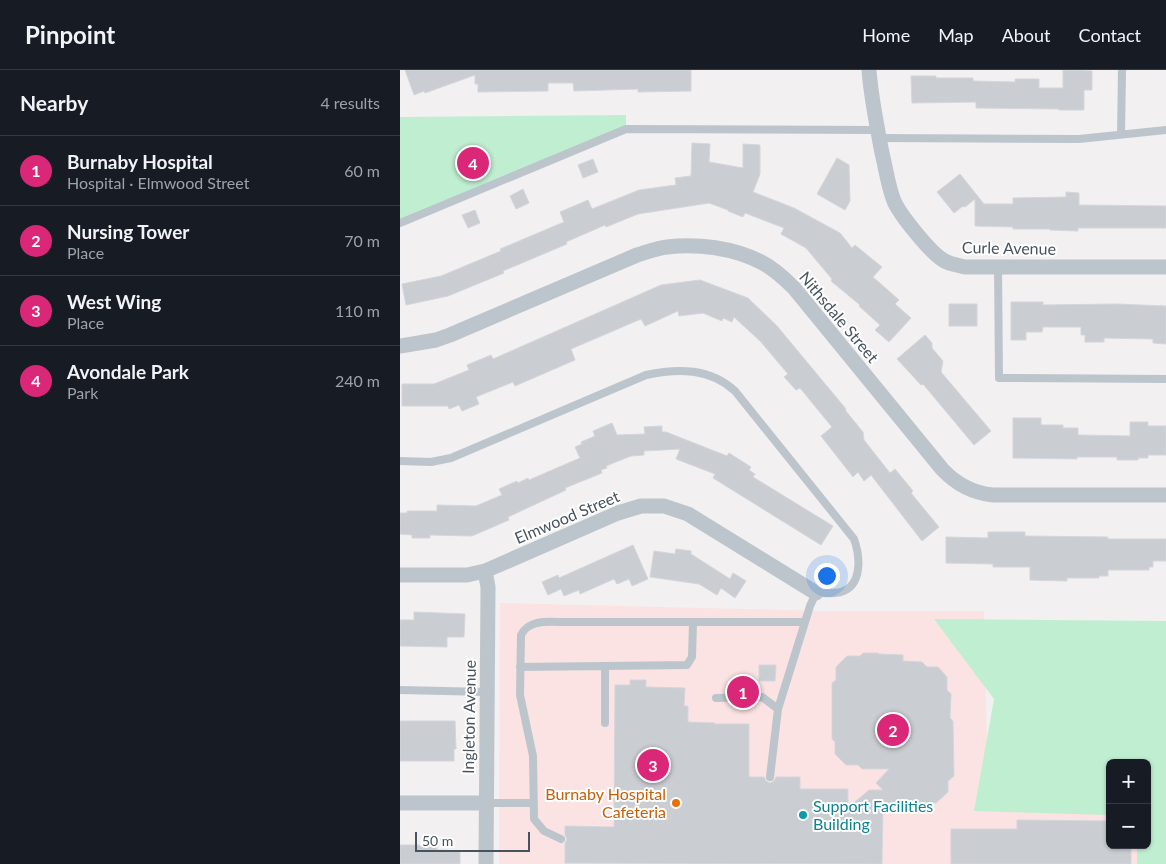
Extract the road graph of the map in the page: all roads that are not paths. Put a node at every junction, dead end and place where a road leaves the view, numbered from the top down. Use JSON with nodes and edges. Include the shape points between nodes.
{"nodes":[{"id":1,"x":869,"y":70,"type":"edge"},
{"id":2,"x":1122,"y":70,"type":"edge"},
{"id":3,"x":1166,"y":130,"type":"edge"},
{"id":4,"x":878,"y":134,"type":"junction"},
{"id":5,"x":1121,"y":134,"type":"junction"},
{"id":6,"x":400,"y":224,"type":"edge"},
{"id":7,"x":998,"y":266,"type":"junction"},
{"id":8,"x":1166,"y":267,"type":"edge"},
{"id":9,"x":400,"y":346,"type":"edge"},
{"id":10,"x":1166,"y":379,"type":"edge"},
{"id":11,"x":400,"y":461,"type":"edge"},
{"id":12,"x":1166,"y":495,"type":"edge"},
{"id":13,"x":485,"y":571,"type":"junction"},
{"id":14,"x":400,"y":575,"type":"edge"},
{"id":15,"x":816,"y":593,"type":"junction"},
{"id":16,"x":805,"y":622,"type":"junction"},
{"id":17,"x":693,"y":623,"type":"junction"},
{"id":18,"x":605,"y":666,"type":"junction"},
{"id":19,"x":520,"y":667,"type":"junction"},
{"id":20,"x":400,"y":690,"type":"edge"},
{"id":21,"x":487,"y":692,"type":"junction"},
{"id":22,"x":716,"y":698,"type":"dead end"},
{"id":23,"x":778,"y":709,"type":"junction"},
{"id":24,"x":605,"y":723,"type":"dead end"},
{"id":25,"x":770,"y":777,"type":"dead end"},
{"id":26,"x":400,"y":803,"type":"edge"},
{"id":27,"x":486,"y":803,"type":"junction"},
{"id":28,"x":534,"y":803,"type":"junction"},
{"id":29,"x":560,"y":839,"type":"dead end"},
{"id":30,"x":486,"y":864,"type":"edge"}],
"edges":[{"from":1,"to":4,"type":"street","name":"Curle Avenue"},
{"from":2,"to":5,"type":"lane"},
{"from":3,"to":5,"type":"lane"},
{"from":4,"to":5,"type":"lane","via":[[1079,139]]},
{"from":4,"to":6,"type":"lane","via":[[626,129]]},
{"from":4,"to":7,"type":"street","name":"Curle Avenue","via":[[894,202],[930,250],[958,266]]},
{"from":7,"to":8,"type":"street","name":"Curle Avenue"},
{"from":7,"to":10,"type":"lane","via":[[999,378]]},
{"from":9,"to":12,"type":"street","name":"Nithsdale Street","via":[[436,340],[652,250],[685,246],[720,249],[762,262],[794,288],[942,469],[967,489],[993,495]]},
{"from":11,"to":15,"type":"lane","via":[[431,462],[451,458],[646,375],[681,371],[707,374],[735,391],[854,539],[858,566],[851,585],[838,593]]},
{"from":13,"to":14,"type":"street","name":"Elmwood Street","via":[[467,575]]},
{"from":13,"to":15,"type":"street","name":"Elmwood Street","via":[[618,513],[641,506],[664,506],[688,514]]},
{"from":13,"to":21,"type":"street","name":"Ingleton Avenue","via":[[488,587]]},
{"from":15,"to":16,"type":"lane"},
{"from":16,"to":17,"type":"lane"},
{"from":16,"to":23,"type":"lane"},
{"from":17,"to":18,"type":"lane","via":[[692,658],[687,665]]},
{"from":17,"to":19,"type":"lane","via":[[535,623],[521,635]]},
{"from":18,"to":19,"type":"lane"},
{"from":18,"to":24,"type":"lane"},
{"from":19,"to":28,"type":"lane","via":[[520,695],[533,756]]},
{"from":20,"to":21,"type":"lane"},
{"from":21,"to":27,"type":"street","name":"Ingleton Avenue"},
{"from":22,"to":23,"type":"lane","via":[[762,697]]},
{"from":23,"to":25,"type":"lane"},
{"from":26,"to":27,"type":"street"},
{"from":27,"to":28,"type":"lane"},
{"from":27,"to":30,"type":"street","name":"Ingleton Avenue"},
{"from":28,"to":29,"type":"lane","via":[[534,819],[544,831]]}]}
